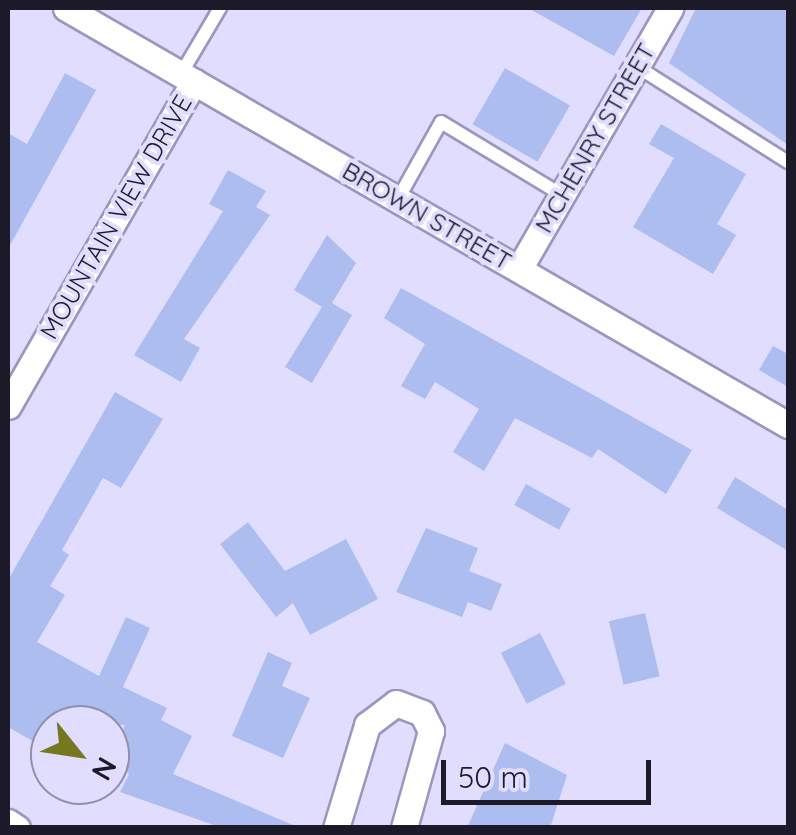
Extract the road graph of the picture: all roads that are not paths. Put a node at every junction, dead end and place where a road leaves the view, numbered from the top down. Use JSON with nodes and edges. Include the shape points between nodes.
{"nodes":[{"id":1,"x":66,"y":8,"type":"edge"},
{"id":2,"x":220,"y":8,"type":"edge"},
{"id":3,"x":670,"y":8,"type":"edge"},
{"id":4,"x":636,"y":66,"type":"junction"},
{"id":5,"x":188,"y":78,"type":"junction"},
{"id":6,"x":788,"y":162,"type":"edge"},
{"id":7,"x":562,"y":195,"type":"junction"},
{"id":8,"x":398,"y":199,"type":"junction"},
{"id":9,"x":519,"y":270,"type":"junction"},
{"id":10,"x":8,"y":406,"type":"edge"},
{"id":11,"x":788,"y":425,"type":"edge"},
{"id":12,"x":8,"y":822,"type":"edge"},
{"id":13,"x":18,"y":828,"type":"edge"},
{"id":14,"x":336,"y":828,"type":"edge"},
{"id":15,"x":404,"y":828,"type":"edge"}],
"edges":[{"from":1,"to":5,"type":"street","name":"BROWN STREET"},
{"from":2,"to":5,"type":"lane"},
{"from":3,"to":4,"type":"street","name":"MCHENRY STREET"},
{"from":4,"to":6,"type":"lane"},
{"from":4,"to":7,"type":"street","name":"MCHENRY STREET"},
{"from":5,"to":8,"type":"street","name":"BROWN STREET"},
{"from":5,"to":10,"type":"street","name":"MOUNTAIN VIEW DRIVE"},
{"from":7,"to":8,"type":"lane","via":[[441,122]]},
{"from":7,"to":9,"type":"street","name":"MCHENRY STREET"},
{"from":8,"to":9,"type":"street","name":"BROWN STREET"},
{"from":9,"to":11,"type":"street","name":"BROWN STREET"},
{"from":12,"to":13,"type":"street"},
{"from":14,"to":15,"type":"street","via":[[367,725],[396,703],[422,714],[430,730]]}]}
